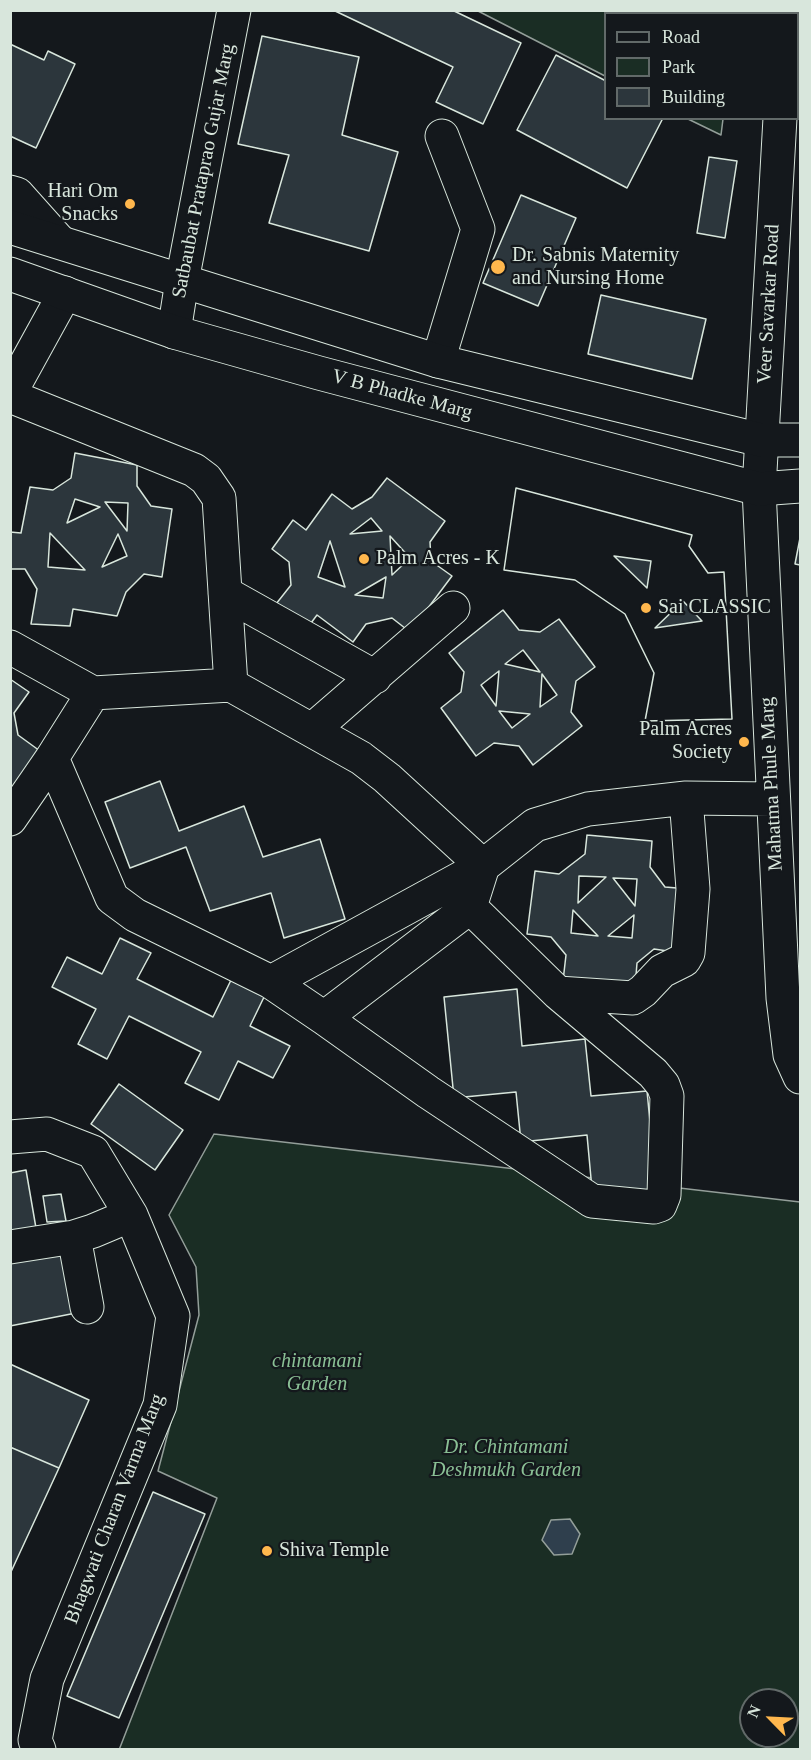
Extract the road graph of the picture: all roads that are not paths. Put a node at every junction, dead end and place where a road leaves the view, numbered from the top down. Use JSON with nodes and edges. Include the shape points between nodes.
{"nodes":[{"id":1,"x":234,"y":10,"type":"edge"},
{"id":2,"x":780,"y":120,"type":"edge"},
{"id":3,"x":442,"y":136,"type":"dead end"},
{"id":4,"x":10,"y":192,"type":"edge"},
{"id":5,"x":10,"y":227,"type":"edge"},
{"id":6,"x":59,"y":241,"type":"junction"},
{"id":7,"x":17,"y":281,"type":"edge"},
{"id":8,"x":182,"y":281,"type":"junction"},
{"id":9,"x":65,"y":293,"type":"junction"},
{"id":10,"x":174,"y":332,"type":"junction"},
{"id":11,"x":438,"y":361,"type":"junction"},
{"id":12,"x":10,"y":395,"type":"edge"},
{"id":13,"x":761,"y":440,"type":"junction"},
{"id":14,"x":801,"y":440,"type":"edge"},
{"id":15,"x":801,"y":486,"type":"edge"},
{"id":16,"x":759,"y":489,"type":"junction"},
{"id":17,"x":225,"y":593,"type":"junction"},
{"id":18,"x":453,"y":608,"type":"dead end"},
{"id":19,"x":10,"y":647,"type":"edge"},
{"id":20,"x":375,"y":677,"type":"junction"},
{"id":21,"x":231,"y":685,"type":"junction"},
{"id":22,"x":93,"y":693,"type":"junction"},
{"id":23,"x":312,"y":730,"type":"junction"},
{"id":24,"x":52,"y":758,"type":"junction"},
{"id":25,"x":686,"y":798,"type":"junction"},
{"id":26,"x":772,"y":799,"type":"junction"},
{"id":27,"x":10,"y":819,"type":"edge"},
{"id":28,"x":483,"y":866,"type":"junction"},
{"id":29,"x":470,"y":907,"type":"junction"},
{"id":30,"x":271,"y":982,"type":"junction"},
{"id":31,"x":558,"y":993,"type":"junction"},
{"id":32,"x":324,"y":1017,"type":"junction"},
{"id":33,"x":801,"y":1077,"type":"edge"},
{"id":34,"x":10,"y":1137,"type":"edge"},
{"id":35,"x":131,"y":1215,"type":"junction"},
{"id":36,"x":74,"y":1238,"type":"junction"},
{"id":37,"x":10,"y":1247,"type":"edge"},
{"id":38,"x":87,"y":1307,"type":"dead end"},
{"id":39,"x":28,"y":1743,"type":"edge"}],
"edges":[{"from":1,"to":8,"type":"street","name":"Satbaubat Prataprao Gujar Marg"},
{"from":2,"to":13,"type":"street","name":"Veer Savarkar Road"},
{"from":3,"to":11,"type":"street","via":[[478,229]]},
{"from":4,"to":6,"type":"street","via":[[17,194]]},
{"from":5,"to":6,"type":"street"},
{"from":6,"to":8,"type":"street"},
{"from":7,"to":9,"type":"street","name":"V B Phadke Marg"},
{"from":8,"to":10,"type":"street","name":"Satbaubat Prataprao Gujar Marg"},
{"from":8,"to":11,"type":"street"},
{"from":9,"to":10,"type":"street","name":"V B Phadke Marg"},
{"from":9,"to":12,"type":"street"},
{"from":10,"to":16,"type":"street","name":"V B Phadke Marg"},
{"from":11,"to":13,"type":"street"},
{"from":12,"to":17,"type":"street","via":[[206,479],[219,498]]},
{"from":13,"to":14,"type":"street"},
{"from":13,"to":16,"type":"street","name":"Veer Savarkar Road"},
{"from":15,"to":16,"type":"street","name":"V B Phadke Marg"},
{"from":16,"to":26,"type":"street","name":"Mahatma Phule Marg"},
{"from":17,"to":20,"type":"street"},
{"from":17,"to":21,"type":"street"},
{"from":18,"to":20,"type":"street"},
{"from":19,"to":22,"type":"street"},
{"from":20,"to":23,"type":"street"},
{"from":21,"to":22,"type":"street"},
{"from":21,"to":23,"type":"street"},
{"from":22,"to":24,"type":"street"},
{"from":23,"to":28,"type":"street","via":[[387,778]]},
{"from":24,"to":27,"type":"street"},
{"from":24,"to":30,"type":"street","via":[[112,898],[135,915]]},
{"from":25,"to":26,"type":"street"},
{"from":25,"to":28,"type":"street","via":[[588,809],[535,825]]},
{"from":25,"to":31,"type":"street","via":[[693,889],[688,953],[684,960],[662,971],[633,998]]},
{"from":26,"to":33,"type":"street","name":"Mahatma Phule Marg","via":[[783,998],[790,1055]]},
{"from":28,"to":29,"type":"street"},
{"from":28,"to":30,"type":"street"},
{"from":29,"to":31,"type":"street"},
{"from":29,"to":32,"type":"street"},
{"from":30,"to":32,"type":"street"},
{"from":31,"to":32,"type":"street","via":[[663,1085],[667,1107],[664,1195],[660,1205],[592,1201]]},
{"from":34,"to":35,"type":"street","name":"Bhagwati Charan Varma Marg","via":[[47,1134],[93,1152]]},
{"from":35,"to":36,"type":"street"},
{"from":35,"to":39,"type":"street","name":"Bhagwati Charan Varma Marg","via":[[173,1316],[160,1405],[47,1679]]},
{"from":36,"to":37,"type":"street"},
{"from":36,"to":38,"type":"street"}]}
